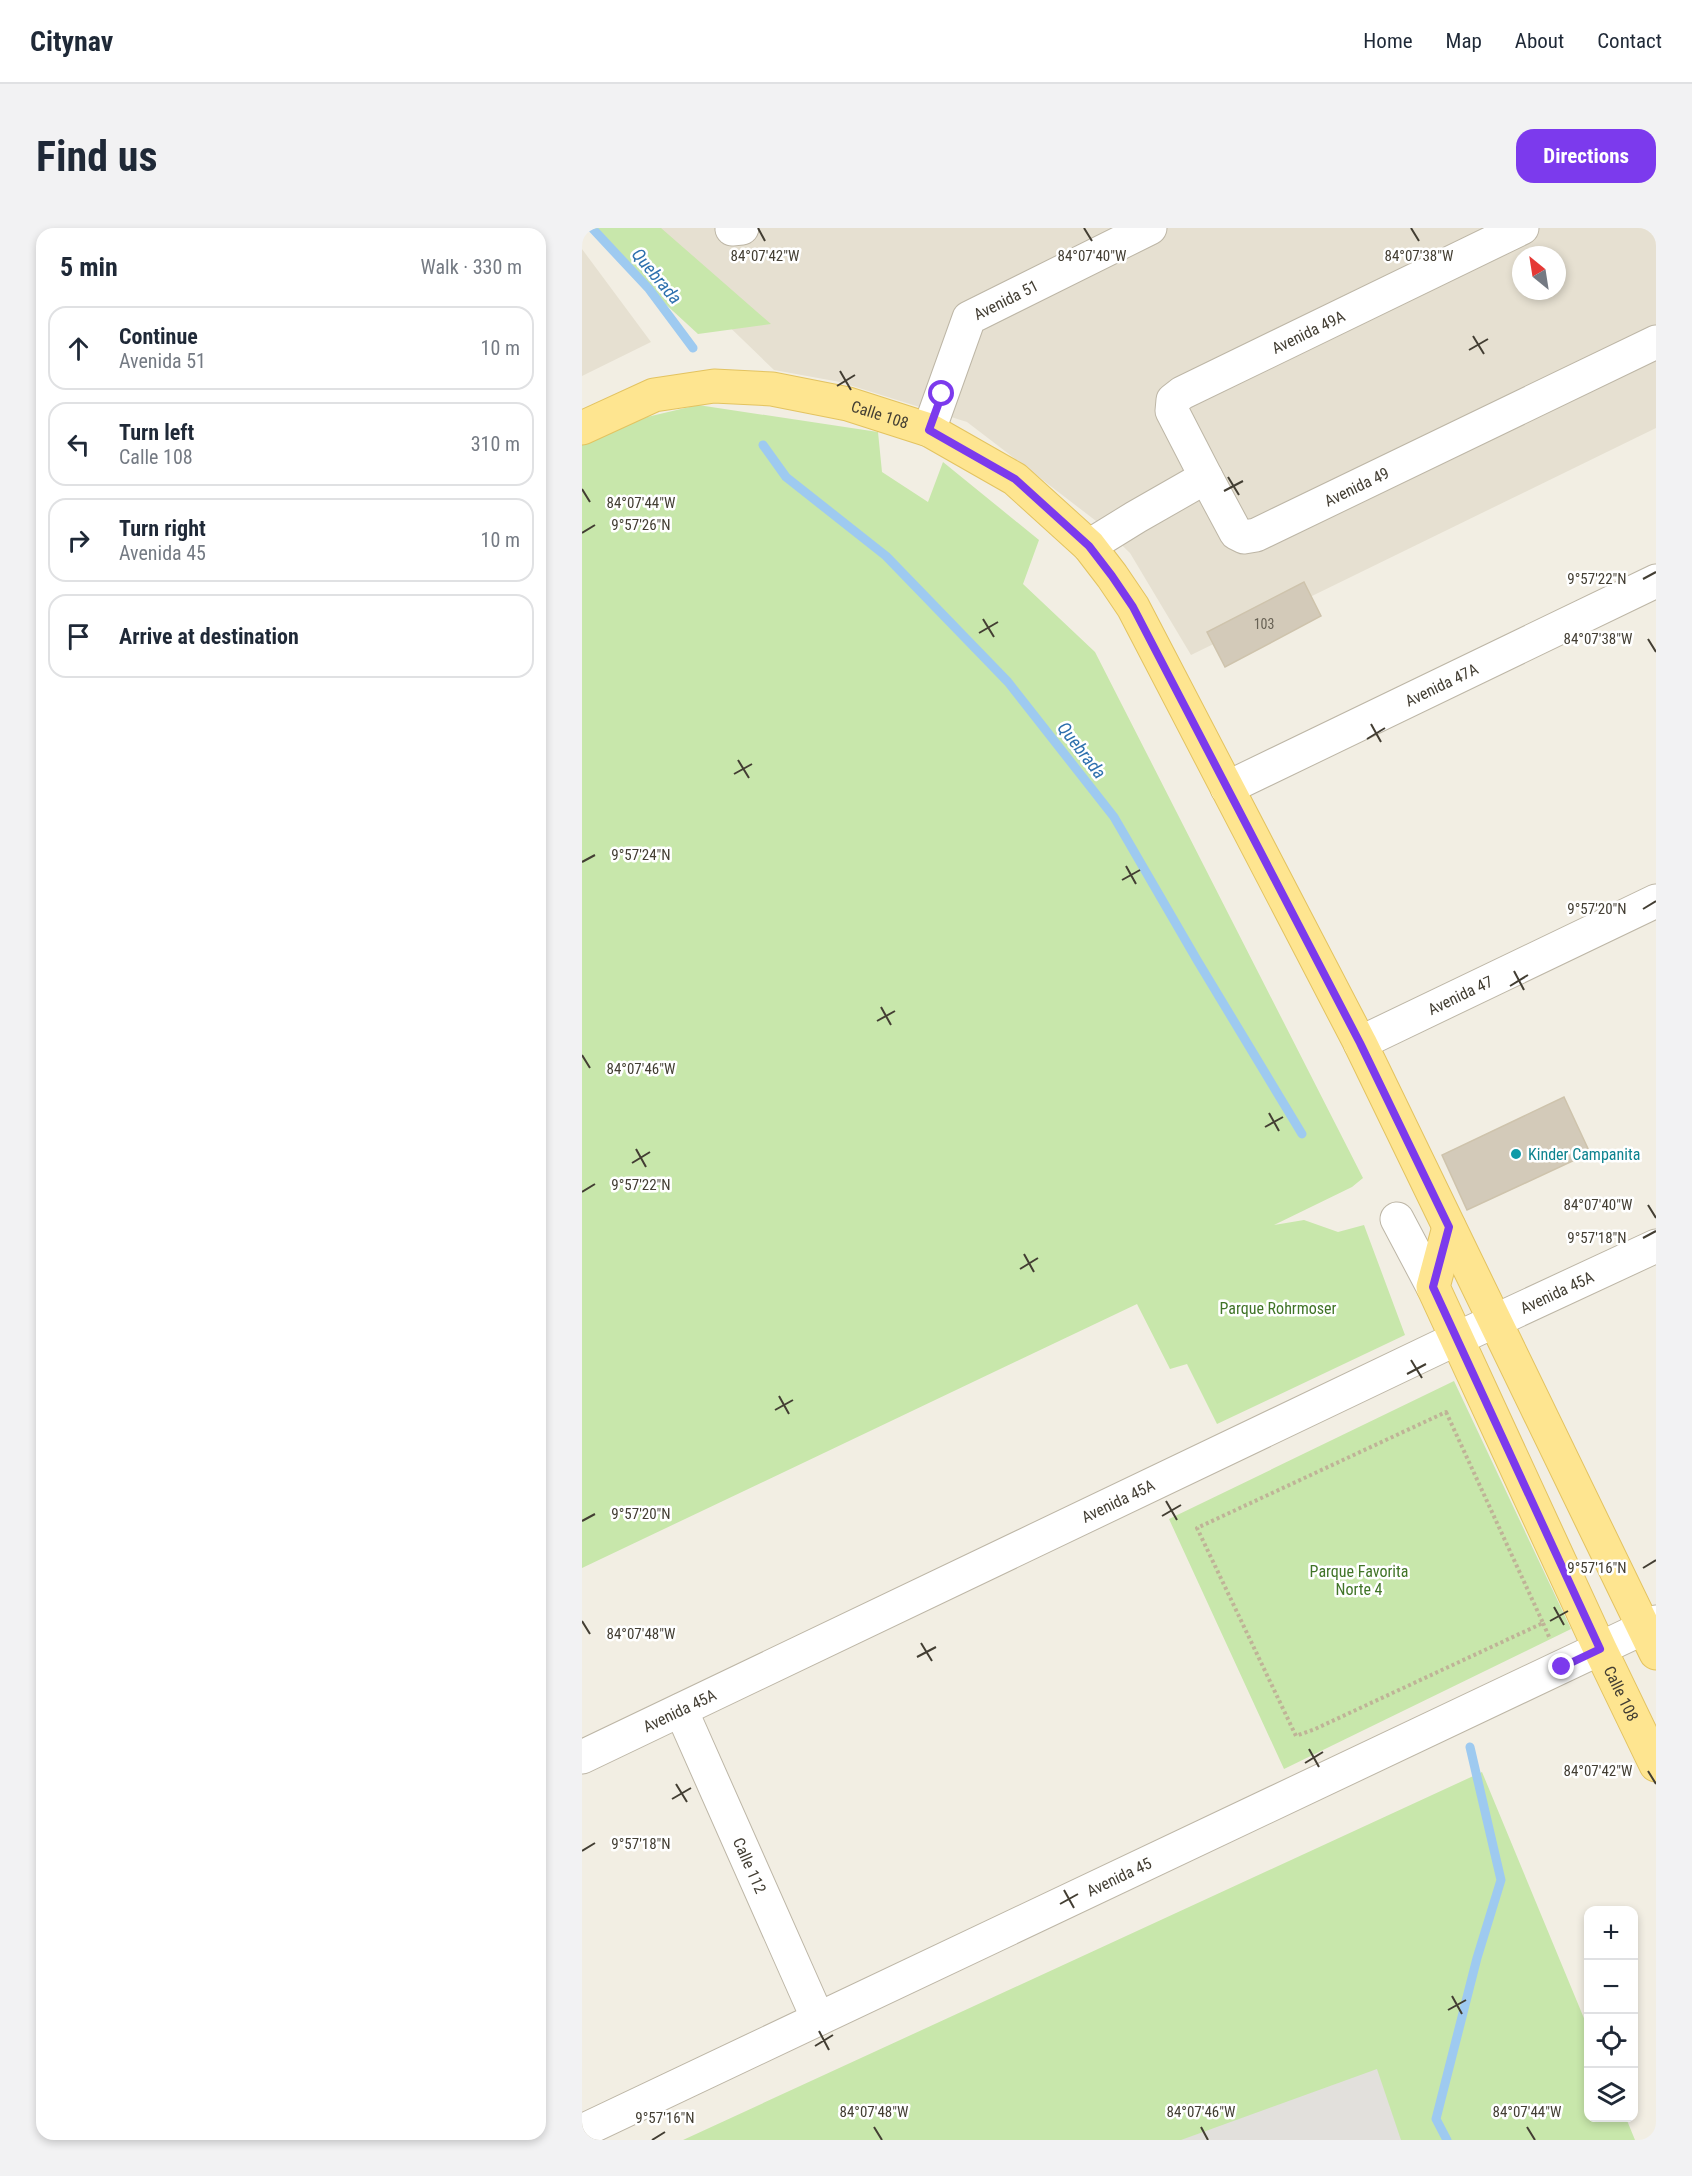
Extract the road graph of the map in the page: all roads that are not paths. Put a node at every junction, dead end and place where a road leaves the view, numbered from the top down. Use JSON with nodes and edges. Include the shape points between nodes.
{"nodes":[{"id":1,"x":1150,"y":228,"type":"edge"},
{"id":2,"x":1522,"y":228,"type":"edge"},
{"id":3,"x":1656,"y":342,"type":"edge"},
{"id":4,"x":582,"y":428,"type":"edge"},
{"id":5,"x":929,"y":430,"type":"junction"},
{"id":6,"x":1206,"y":477,"type":"junction"},
{"id":7,"x":1089,"y":546,"type":"junction"},
{"id":8,"x":1656,"y":581,"type":"edge"},
{"id":9,"x":1227,"y":788,"type":"junction"},
{"id":10,"x":1656,"y":901,"type":"edge"},
{"id":11,"x":1360,"y":1043,"type":"junction"},
{"id":12,"x":1397,"y":1219,"type":"dead end"},
{"id":13,"x":1449,"y":1227,"type":"junction"},
{"id":14,"x":1656,"y":1246,"type":"edge"},
{"id":15,"x":1433,"y":1287,"type":"junction"},
{"id":16,"x":1497,"y":1321,"type":"junction"},
{"id":17,"x":1456,"y":1339,"type":"junction"},
{"id":18,"x":1652,"y":1634,"type":"edge"},
{"id":19,"x":1600,"y":1649,"type":"junction"},
{"id":20,"x":681,"y":1710,"type":"junction"},
{"id":21,"x":582,"y":1757,"type":"edge"},
{"id":22,"x":1656,"y":1765,"type":"edge"},
{"id":23,"x":818,"y":2019,"type":"junction"},
{"id":24,"x":582,"y":2131,"type":"edge"}],
"edges":[{"from":1,"to":5,"type":"street","name":"Avenida 51","via":[[969,318]]},
{"from":2,"to":6,"type":"street","name":"Avenida 49A","via":[[1173,400],[1172,411]]},
{"from":3,"to":6,"type":"street","name":"Avenida 49","via":[[1256,535],[1244,537],[1236,532]]},
{"from":4,"to":5,"type":"main road","name":"Calle 108","via":[[654,395],[714,386],[772,389],[848,404]]},
{"from":5,"to":7,"type":"main road","name":"Calle 108","via":[[1015,479]]},
{"from":6,"to":7,"type":"street"},
{"from":7,"to":9,"type":"main road","name":"Calle 108","via":[[1133,607]]},
{"from":8,"to":9,"type":"street","name":"Avenida 47A"},
{"from":9,"to":11,"type":"main road","name":"Calle 108"},
{"from":10,"to":11,"type":"street","name":"Avenida 47"},
{"from":11,"to":13,"type":"main road","name":"Calle 108"},
{"from":12,"to":15,"type":"street"},
{"from":13,"to":15,"type":"main road"},
{"from":13,"to":16,"type":"main road","name":"Calle 108"},
{"from":14,"to":16,"type":"street","name":"Avenida 45A"},
{"from":15,"to":17,"type":"main road","name":"Calle 108"},
{"from":16,"to":17,"type":"street","name":"Avenida 45A"},
{"from":16,"to":18,"type":"main road","name":"Calle 108"},
{"from":17,"to":19,"type":"main road","name":"Calle 108"},
{"from":17,"to":20,"type":"street","name":"Avenida 45A"},
{"from":18,"to":19,"type":"street","name":"Avenida 45"},
{"from":19,"to":22,"type":"main road","name":"Calle 108"},
{"from":19,"to":23,"type":"street","name":"Avenida 45"},
{"from":20,"to":21,"type":"street","name":"Avenida 45A"},
{"from":20,"to":23,"type":"street","name":"Calle 112"},
{"from":23,"to":24,"type":"street","name":"Avenida 45"}]}
